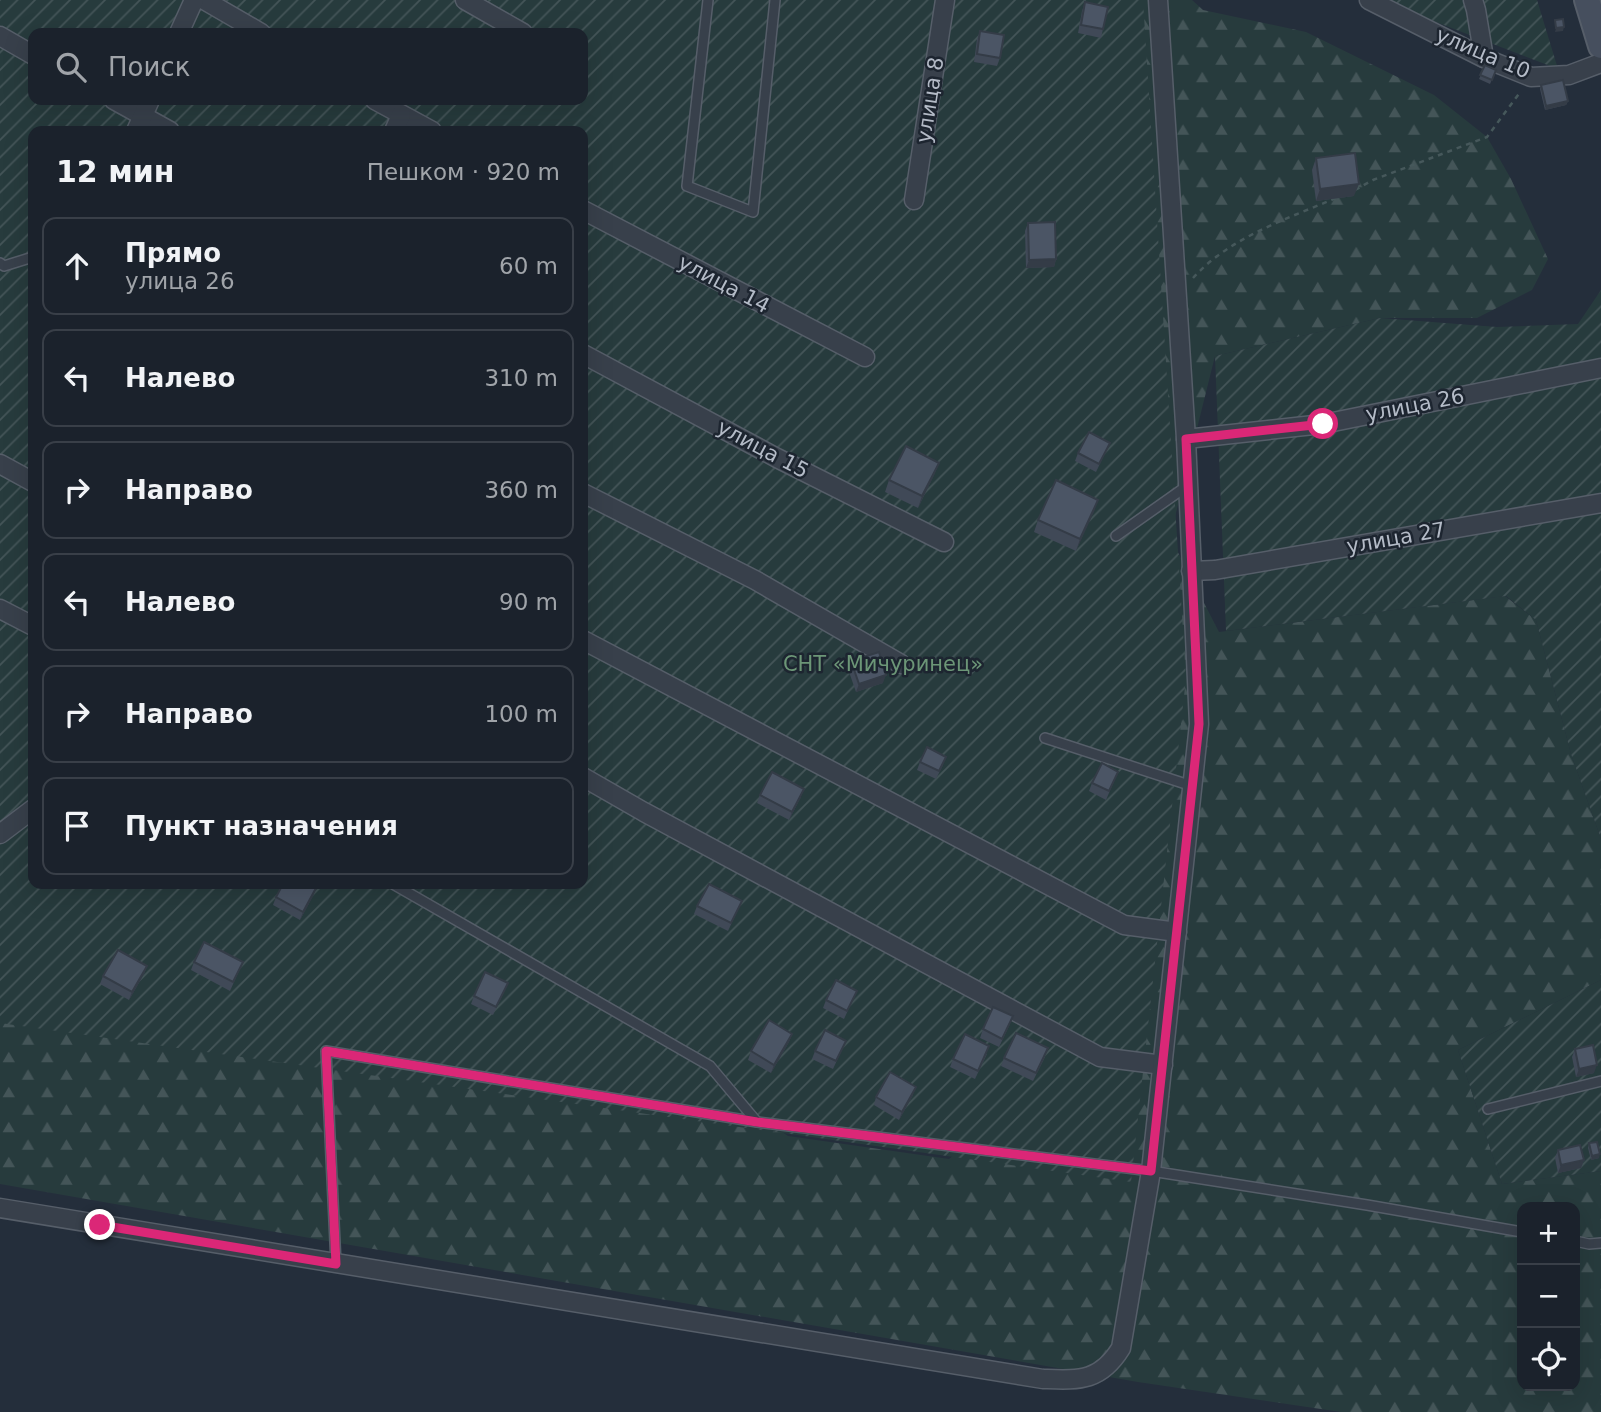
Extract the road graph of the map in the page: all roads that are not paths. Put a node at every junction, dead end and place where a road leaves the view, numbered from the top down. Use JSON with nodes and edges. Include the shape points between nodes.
{"nodes":[{"id":1,"x":194,"y":0,"type":"edge"},
{"id":2,"x":204,"y":0,"type":"edge"},
{"id":3,"x":465,"y":0,"type":"edge"},
{"id":4,"x":708,"y":0,"type":"edge"},
{"id":5,"x":775,"y":0,"type":"edge"},
{"id":6,"x":945,"y":0,"type":"edge"},
{"id":7,"x":1158,"y":0,"type":"edge"},
{"id":8,"x":1369,"y":0,"type":"edge"},
{"id":9,"x":1473,"y":0,"type":"edge"},
{"id":10,"x":1587,"y":3,"type":"edge"},
{"id":11,"x":181,"y":28,"type":"edge"},
{"id":12,"x":252,"y":28,"type":"edge"},
{"id":13,"x":514,"y":28,"type":"edge"},
{"id":14,"x":0,"y":36,"type":"edge"},
{"id":15,"x":1601,"y":46,"type":"edge"},
{"id":16,"x":28,"y":52,"type":"edge"},
{"id":17,"x":1483,"y":58,"type":"junction"},
{"id":18,"x":1601,"y":63,"type":"edge"},
{"id":19,"x":123,"y":105,"type":"edge"},
{"id":20,"x":380,"y":105,"type":"edge"},
{"id":21,"x":143,"y":116,"type":"edge"},
{"id":22,"x":397,"y":123,"type":"edge"},
{"id":23,"x":161,"y":126,"type":"edge"},
{"id":24,"x":914,"y":200,"type":"dead end"},
{"id":25,"x":588,"y":213,"type":"edge"},
{"id":26,"x":28,"y":259,"type":"edge"},
{"id":27,"x":0,"y":263,"type":"edge"},
{"id":28,"x":588,"y":357,"type":"edge"},
{"id":29,"x":865,"y":357,"type":"dead end"},
{"id":30,"x":1601,"y":368,"type":"edge"},
{"id":31,"x":1186,"y":439,"type":"junction"},
{"id":32,"x":0,"y":464,"type":"edge"},
{"id":33,"x":28,"y":479,"type":"edge"},
{"id":34,"x":1187,"y":486,"type":"junction"},
{"id":35,"x":588,"y":496,"type":"edge"},
{"id":36,"x":1600,"y":507,"type":"edge"},
{"id":37,"x":1116,"y":536,"type":"dead end"},
{"id":38,"x":944,"y":542,"type":"dead end"},
{"id":39,"x":1191,"y":571,"type":"junction"},
{"id":40,"x":0,"y":609,"type":"edge"},
{"id":41,"x":28,"y":623,"type":"edge"},
{"id":42,"x":588,"y":643,"type":"edge"},
{"id":43,"x":901,"y":664,"type":"dead end"},
{"id":44,"x":1045,"y":738,"type":"dead end"},
{"id":45,"x":588,"y":780,"type":"edge"},
{"id":46,"x":1192,"y":786,"type":"junction"},
{"id":47,"x":28,"y":814,"type":"edge"},
{"id":48,"x":0,"y":834,"type":"edge"},
{"id":49,"x":402,"y":889,"type":"edge"},
{"id":50,"x":1177,"y":932,"type":"junction"},
{"id":51,"x":1163,"y":1065,"type":"junction"},
{"id":52,"x":1601,"y":1082,"type":"edge"},
{"id":53,"x":1488,"y":1109,"type":"dead end"},
{"id":54,"x":757,"y":1122,"type":"junction"},
{"id":55,"x":1151,"y":1171,"type":"junction"},
{"id":56,"x":0,"y":1208,"type":"edge"},
{"id":57,"x":1517,"y":1231,"type":"edge"},
{"id":58,"x":1580,"y":1242,"type":"edge"},
{"id":59,"x":1601,"y":1243,"type":"edge"},
{"id":60,"x":336,"y":1264,"type":"junction"}],
"edges":[{"from":1,"to":11,"type":"street"},
{"from":2,"to":12,"type":"street"},
{"from":3,"to":13,"type":"street"},
{"from":4,"to":5,"type":"lane","via":[[687,186],[752,212]]},
{"from":6,"to":24,"type":"street","name":"улица 8"},
{"from":7,"to":31,"type":"street"},
{"from":8,"to":17,"type":"street","name":"улица 10"},
{"from":9,"to":17,"type":"street"},
{"from":10,"to":15,"type":"main road"},
{"from":14,"to":16,"type":"street"},
{"from":17,"to":18,"type":"street","name":"улица 10","via":[[1531,77],[1569,75]]},
{"from":19,"to":21,"type":"street"},
{"from":20,"to":22,"type":"street"},
{"from":21,"to":23,"type":"street"},
{"from":25,"to":29,"type":"street","name":"улица 14"},
{"from":26,"to":27,"type":"lane","via":[[4,266]]},
{"from":28,"to":38,"type":"street","name":"улица 15"},
{"from":30,"to":31,"type":"street","name":"улица 26","via":[[1323,424]]},
{"from":31,"to":34,"type":"street"},
{"from":32,"to":33,"type":"street"},
{"from":34,"to":37,"type":"lane"},
{"from":34,"to":39,"type":"street"},
{"from":35,"to":43,"type":"street","via":[[755,580]]},
{"from":36,"to":39,"type":"street","name":"улица 27"},
{"from":39,"to":46,"type":"street","via":[[1199,724]]},
{"from":40,"to":41,"type":"street"},
{"from":42,"to":50,"type":"street","via":[[1124,925]]},
{"from":44,"to":46,"type":"lane"},
{"from":45,"to":51,"type":"street","via":[[1100,1057]]},
{"from":46,"to":50,"type":"street"},
{"from":47,"to":48,"type":"street"},
{"from":49,"to":54,"type":"lane","via":[[710,1066]]},
{"from":50,"to":51,"type":"street"},
{"from":51,"to":55,"type":"street"},
{"from":52,"to":53,"type":"lane"},
{"from":54,"to":55,"type":"lane"},
{"from":54,"to":60,"type":"lane","via":[[326,1051]]},
{"from":55,"to":57,"type":"lane"},
{"from":55,"to":60,"type":"street","via":[[1121,1348],[1098,1373],[1075,1380],[1042,1379]]},
{"from":56,"to":60,"type":"street"},
{"from":58,"to":59,"type":"lane"}]}
